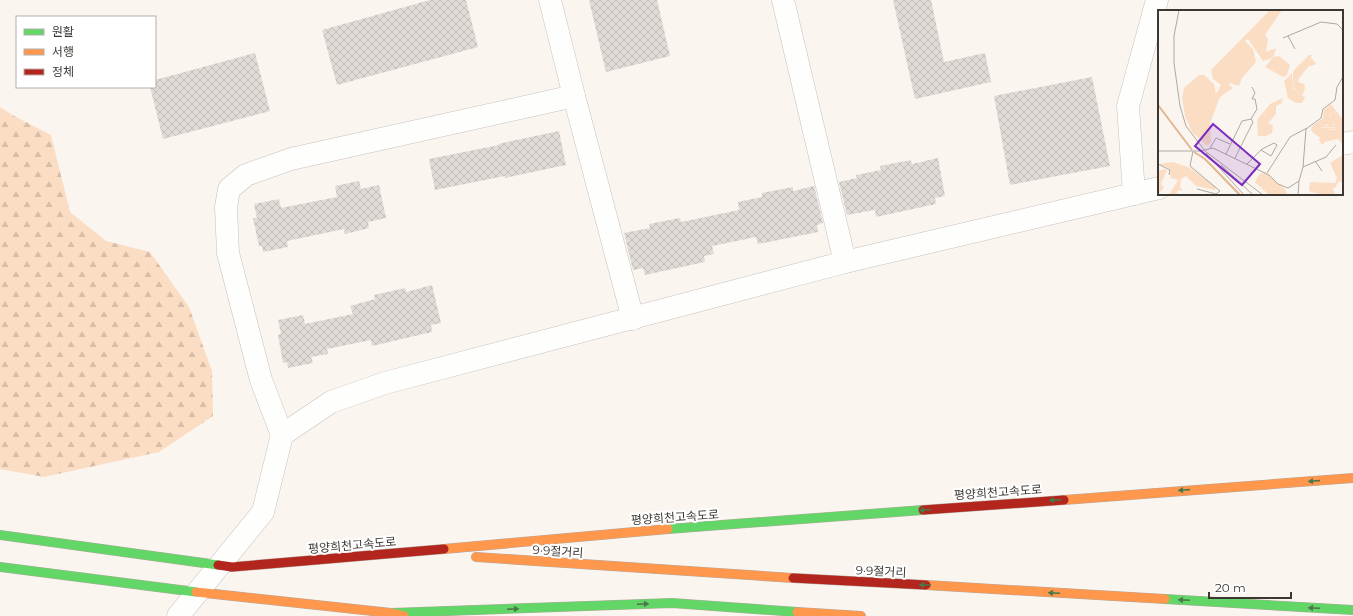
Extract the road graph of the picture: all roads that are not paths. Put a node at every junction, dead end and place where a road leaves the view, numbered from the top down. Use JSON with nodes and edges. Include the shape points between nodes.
{"nodes":[{"id":1,"x":550,"y":0,"type":"edge"},
{"id":2,"x":783,"y":0,"type":"edge"},
{"id":3,"x":1157,"y":0,"type":"edge"},
{"id":4,"x":574,"y":96,"type":"junction"},
{"id":5,"x":1353,"y":142,"type":"edge"},
{"id":6,"x":1343,"y":144,"type":"edge"},
{"id":7,"x":1158,"y":188,"type":"edge"},
{"id":8,"x":1134,"y":194,"type":"junction"},
{"id":9,"x":846,"y":262,"type":"junction"},
{"id":10,"x":633,"y":319,"type":"junction"},
{"id":11,"x":282,"y":435,"type":"junction"},
{"id":12,"x":1353,"y":478,"type":"edge"},
{"id":13,"x":0,"y":535,"type":"edge"},
{"id":14,"x":408,"y":552,"type":"junction"},
{"id":15,"x":220,"y":565,"type":"junction"},
{"id":16,"x":0,"y":567,"type":"edge"},
{"id":17,"x":198,"y":592,"type":"junction"},
{"id":18,"x":1353,"y":610,"type":"edge"},
{"id":19,"x":390,"y":613,"type":"junction"},
{"id":20,"x":178,"y":616,"type":"edge"},
{"id":21,"x":405,"y":616,"type":"edge"},
{"id":22,"x":861,"y":616,"type":"edge"}],
"edges":[{"from":1,"to":4,"type":"street"},
{"from":2,"to":9,"type":"street"},
{"from":3,"to":8,"type":"street","via":[[1128,106]]},
{"from":4,"to":10,"type":"street"},
{"from":4,"to":11,"type":"street","via":[[291,159],[246,175],[229,189],[226,207],[228,253],[261,380]]},
{"from":5,"to":6,"type":"street"},
{"from":7,"to":8,"type":"street"},
{"from":8,"to":9,"type":"street"},
{"from":9,"to":10,"type":"street"},
{"from":10,"to":11,"type":"street","via":[[385,383],[331,402]]},
{"from":11,"to":15,"type":"street","via":[[263,512]]},
{"from":12,"to":14,"type":"highway","name":"평양희천고속도로","one_way":true,"via":[[629,532]]},
{"from":13,"to":15,"type":"highway","name":"평양희천고속도로"},
{"from":14,"to":15,"type":"highway","name":"평양희천고속도로"},
{"from":18,"to":14,"type":"highway","name":"9·9절거리","one_way":true},
{"from":15,"to":17,"type":"street"},
{"from":16,"to":17,"type":"highway"},
{"from":17,"to":19,"type":"highway"},
{"from":17,"to":20,"type":"street"},
{"from":19,"to":21,"type":"highway"},
{"from":19,"to":22,"type":"highway","one_way":true,"via":[[672,603]]}]}
